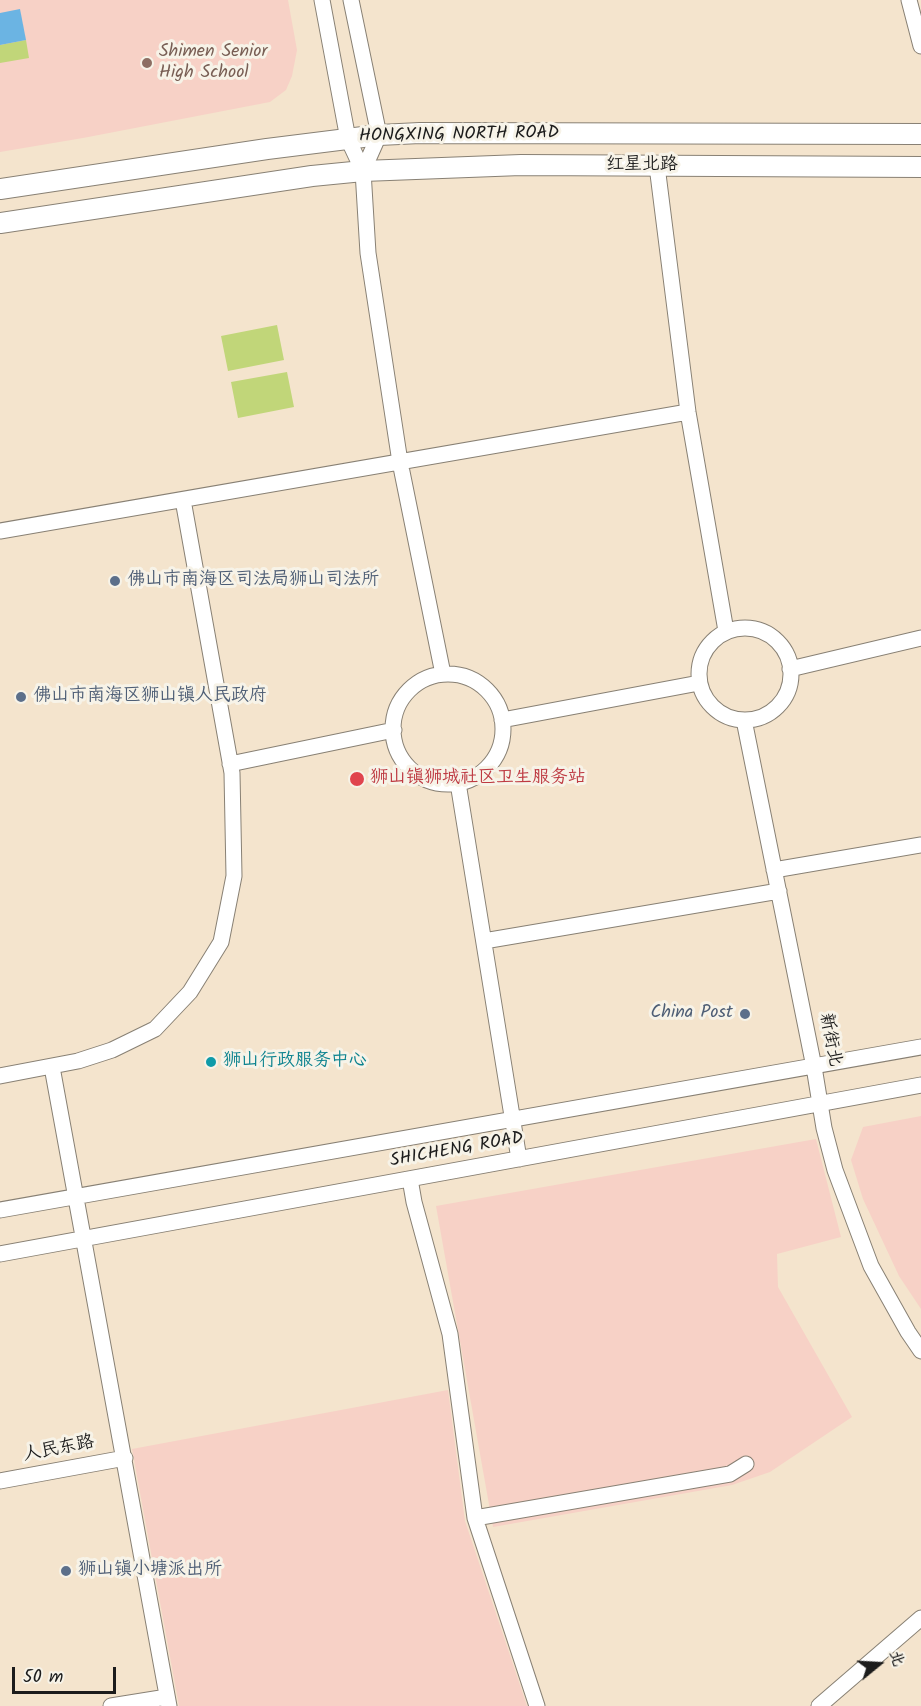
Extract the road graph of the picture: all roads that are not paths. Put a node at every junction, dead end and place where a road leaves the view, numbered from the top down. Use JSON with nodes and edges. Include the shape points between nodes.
{"nodes":[{"id":1,"x":322,"y":0,"type":"edge"},
{"id":2,"x":351,"y":0,"type":"edge"},
{"id":3,"x":914,"y":9,"type":"edge"},
{"id":4,"x":921,"y":46,"type":"edge"},
{"id":5,"x":921,"y":134,"type":"edge"},
{"id":6,"x":379,"y":135,"type":"junction"},
{"id":7,"x":348,"y":139,"type":"junction"},
{"id":8,"x":657,"y":166,"type":"junction"},
{"id":9,"x":921,"y":167,"type":"edge"},
{"id":10,"x":363,"y":171,"type":"junction"},
{"id":11,"x":0,"y":189,"type":"edge"},
{"id":12,"x":0,"y":223,"type":"edge"},
{"id":13,"x":688,"y":412,"type":"junction"},
{"id":14,"x":400,"y":462,"type":"junction"},
{"id":15,"x":183,"y":500,"type":"junction"},
{"id":16,"x":0,"y":531,"type":"edge"},
{"id":17,"x":726,"y":631,"type":"junction"},
{"id":18,"x":921,"y":638,"type":"edge"},
{"id":19,"x":790,"y":669,"type":"junction"},
{"id":20,"x":443,"y":674,"type":"junction"},
{"id":21,"x":699,"y":683,"type":"junction"},
{"id":22,"x":502,"y":720,"type":"junction"},
{"id":23,"x":744,"y":720,"type":"junction"},
{"id":24,"x":394,"y":730,"type":"junction"},
{"id":25,"x":230,"y":764,"type":"junction"},
{"id":26,"x":458,"y":783,"type":"junction"},
{"id":27,"x":921,"y":845,"type":"edge"},
{"id":28,"x":774,"y":870,"type":"junction"},
{"id":29,"x":779,"y":891,"type":"junction"},
{"id":30,"x":484,"y":941,"type":"junction"},
{"id":31,"x":921,"y":1047,"type":"edge"},
{"id":32,"x":52,"y":1067,"type":"junction"},
{"id":33,"x":814,"y":1067,"type":"junction"},
{"id":34,"x":0,"y":1076,"type":"edge"},
{"id":35,"x":921,"y":1085,"type":"edge"},
{"id":36,"x":821,"y":1104,"type":"junction"},
{"id":37,"x":513,"y":1119,"type":"junction"},
{"id":38,"x":519,"y":1159,"type":"junction"},
{"id":39,"x":410,"y":1179,"type":"junction"},
{"id":40,"x":74,"y":1197,"type":"junction"},
{"id":41,"x":0,"y":1210,"type":"edge"},
{"id":42,"x":83,"y":1239,"type":"junction"},
{"id":43,"x":0,"y":1254,"type":"edge"},
{"id":44,"x":921,"y":1351,"type":"edge"},
{"id":45,"x":125,"y":1458,"type":"junction"},
{"id":46,"x":746,"y":1464,"type":"dead end"},
{"id":47,"x":0,"y":1481,"type":"edge"},
{"id":48,"x":475,"y":1518,"type":"junction"},
{"id":49,"x":921,"y":1618,"type":"edge"},
{"id":50,"x":168,"y":1701,"type":"edge"},
{"id":51,"x":111,"y":1706,"type":"edge"},
{"id":52,"x":537,"y":1706,"type":"edge"},
{"id":53,"x":819,"y":1706,"type":"edge"}],
"edges":[{"from":1,"to":7,"type":"street"},
{"from":2,"to":6,"type":"street"},
{"from":3,"to":4,"type":"street"},
{"from":5,"to":6,"type":"main road","name":"HONGXING NORTH ROAD"},
{"from":6,"to":7,"type":"main road","name":"HONGXING NORTH ROAD"},
{"from":6,"to":10,"type":"street"},
{"from":7,"to":10,"type":"street"},
{"from":7,"to":11,"type":"main road","name":"HONGXING NORTH ROAD"},
{"from":8,"to":9,"type":"main road","name":"红星北路"},
{"from":8,"to":10,"type":"main road","name":"红星北路","via":[[521,165]]},
{"from":8,"to":13,"type":"street"},
{"from":10,"to":12,"type":"main road","name":"HONGXING NORTH ROAD"},
{"from":10,"to":14,"type":"street","via":[[368,253]]},
{"from":13,"to":14,"type":"street"},
{"from":13,"to":17,"type":"street"},
{"from":14,"to":15,"type":"street"},
{"from":14,"to":20,"type":"street"},
{"from":15,"to":16,"type":"street"},
{"from":15,"to":25,"type":"street"},
{"from":17,"to":19,"type":"street","via":[[742,627],[772,637],[783,649]]},
{"from":17,"to":21,"type":"street","via":[[704,651]]},
{"from":18,"to":19,"type":"street"},
{"from":19,"to":23,"type":"street","via":[[787,693],[778,706],[765,716]]},
{"from":20,"to":22,"type":"street","via":[[462,675],[479,683],[493,696]]},
{"from":20,"to":24,"type":"street","via":[[424,679],[409,690],[394,718]]},
{"from":21,"to":22,"type":"street"},
{"from":21,"to":23,"type":"street","via":[[705,698],[719,713]]},
{"from":22,"to":26,"type":"street","via":[[500,748],[491,765],[476,777]]},
{"from":23,"to":28,"type":"street","name":"新街北"},
{"from":24,"to":25,"type":"street"},
{"from":24,"to":26,"type":"street","via":[[400,756],[412,770],[439,783]]},
{"from":25,"to":32,"type":"street","via":[[234,876],[221,942],[190,992],[155,1029],[112,1050]]},
{"from":26,"to":30,"type":"street"},
{"from":27,"to":28,"type":"street"},
{"from":28,"to":29,"type":"street","name":"新街北"},
{"from":29,"to":30,"type":"street"},
{"from":29,"to":33,"type":"street","name":"新街北"},
{"from":30,"to":37,"type":"street"},
{"from":31,"to":33,"type":"street","name":"SHICHENG ROAD"},
{"from":32,"to":34,"type":"street"},
{"from":32,"to":40,"type":"street"},
{"from":33,"to":36,"type":"street","name":"新街北"},
{"from":33,"to":37,"type":"street","name":"SHICHENG ROAD"},
{"from":35,"to":36,"type":"street","name":"SHICHENG ROAD"},
{"from":36,"to":38,"type":"street","name":"SHICHENG ROAD"},
{"from":36,"to":44,"type":"street","name":"新街北","via":[[835,1170],[871,1266]]},
{"from":37,"to":38,"type":"street"},
{"from":37,"to":40,"type":"street","name":"SHICHENG ROAD"},
{"from":38,"to":39,"type":"street","name":"SHICHENG ROAD"},
{"from":39,"to":42,"type":"street","name":"SHICHENG ROAD"},
{"from":39,"to":48,"type":"street","via":[[450,1334]]},
{"from":40,"to":41,"type":"street","name":"SHICHENG ROAD"},
{"from":40,"to":42,"type":"street"},
{"from":42,"to":43,"type":"street","name":"SHICHENG ROAD"},
{"from":42,"to":45,"type":"street"},
{"from":45,"to":47,"type":"street","name":"人民东路"},
{"from":45,"to":50,"type":"street"},
{"from":46,"to":48,"type":"street","via":[[730,1474]]},
{"from":48,"to":52,"type":"street"},
{"from":49,"to":53,"type":"street"},
{"from":50,"to":51,"type":"street"}]}
